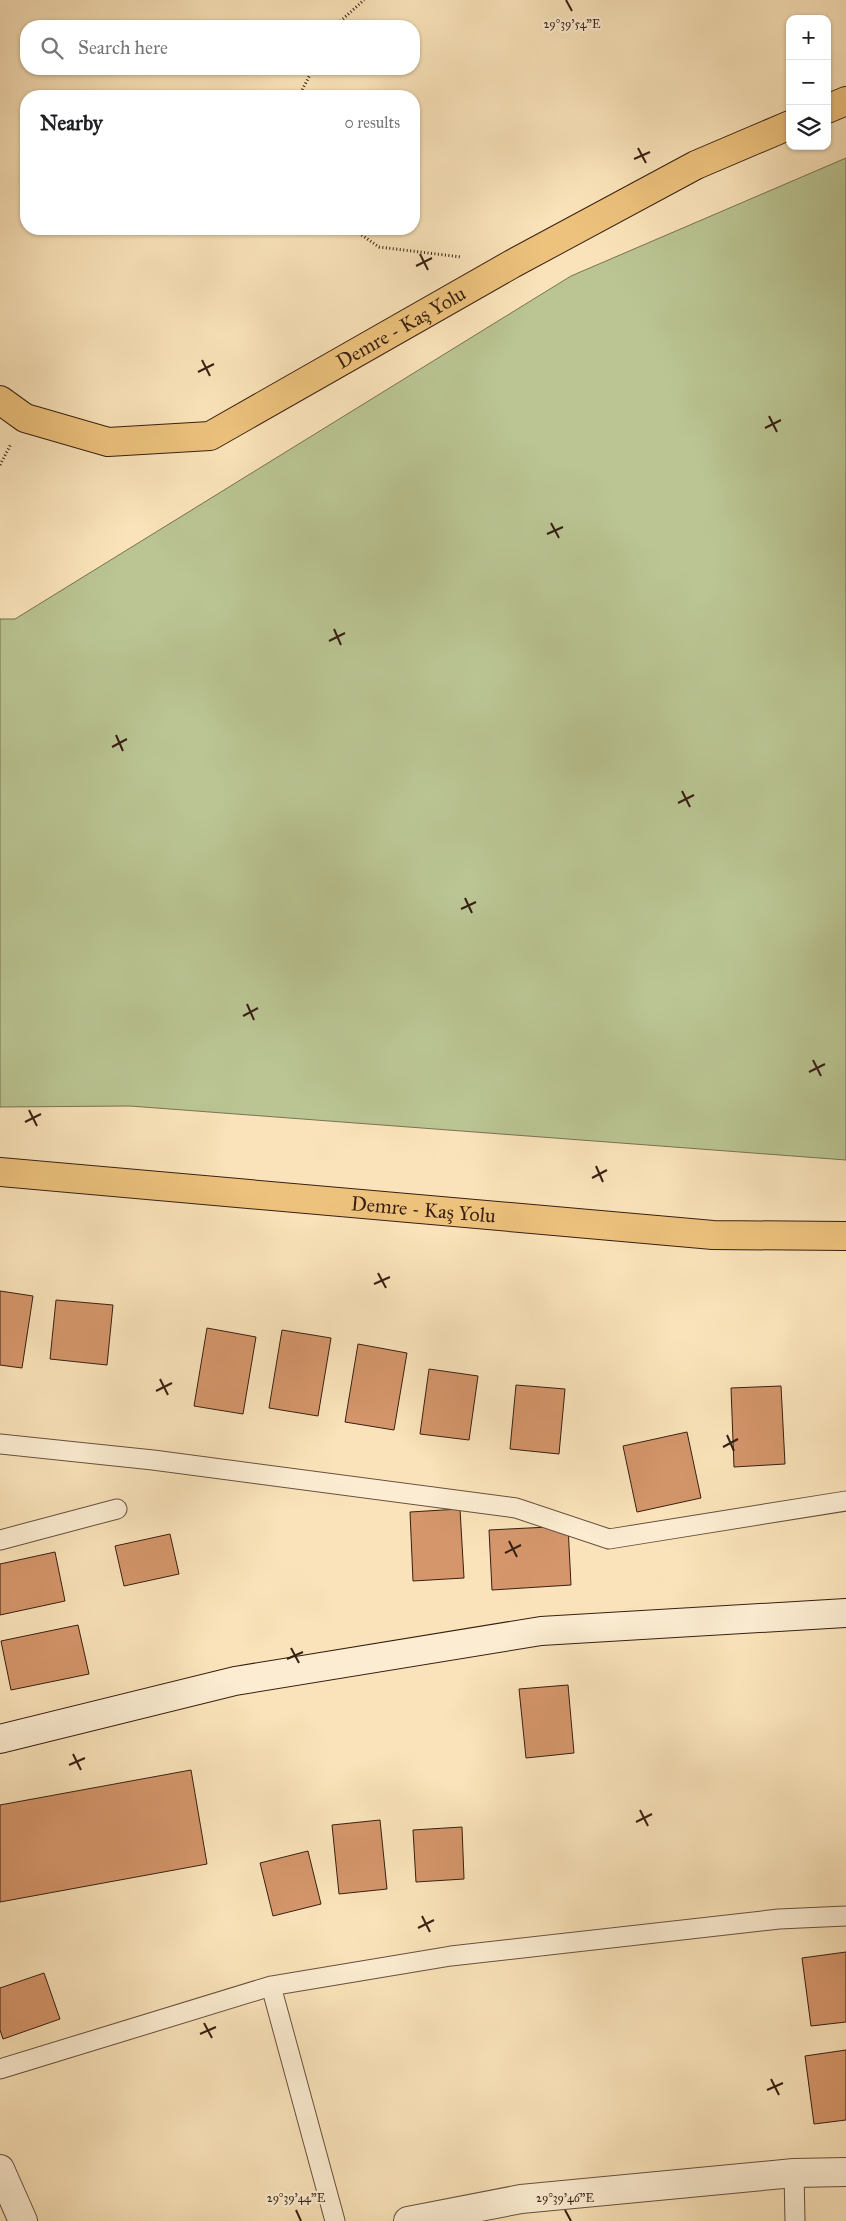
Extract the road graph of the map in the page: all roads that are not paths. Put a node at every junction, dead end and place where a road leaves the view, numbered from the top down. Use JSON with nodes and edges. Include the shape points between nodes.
{"nodes":[{"id":1,"x":846,"y":101,"type":"edge"},
{"id":2,"x":831,"y":107,"type":"edge"},
{"id":3,"x":786,"y":127,"type":"edge"},
{"id":4,"x":0,"y":400,"type":"edge"},
{"id":5,"x":0,"y":1172,"type":"edge"},
{"id":6,"x":846,"y":1236,"type":"edge"},
{"id":7,"x":0,"y":1444,"type":"edge"},
{"id":8,"x":846,"y":1501,"type":"edge"},
{"id":9,"x":117,"y":1509,"type":"dead end"},
{"id":10,"x":0,"y":1540,"type":"edge"},
{"id":11,"x":846,"y":1613,"type":"edge"},
{"id":12,"x":0,"y":1740,"type":"edge"},
{"id":13,"x":846,"y":1916,"type":"edge"},
{"id":14,"x":271,"y":1986,"type":"junction"},
{"id":15,"x":0,"y":2069,"type":"edge"},
{"id":16,"x":0,"y":2169,"type":"edge"},
{"id":17,"x":846,"y":2172,"type":"edge"},
{"id":18,"x":794,"y":2173,"type":"junction"},
{"id":19,"x":23,"y":2221,"type":"edge"},
{"id":20,"x":335,"y":2221,"type":"edge"},
{"id":21,"x":408,"y":2221,"type":"edge"},
{"id":22,"x":795,"y":2221,"type":"edge"}],
"edges":[{"from":1,"to":2,"type":"highway"},
{"from":3,"to":4,"type":"highway","name":"Demre - Kaş Yolu","via":[[687,169],[210,436],[108,442],[25,418]]},
{"from":5,"to":6,"type":"highway","name":"Demre - Kaş Yolu","via":[[713,1235]]},
{"from":7,"to":8,"type":"lane","via":[[154,1460],[516,1508],[609,1539]]},
{"from":9,"to":10,"type":"lane"},
{"from":11,"to":12,"type":"street","via":[[541,1630],[235,1681]]},
{"from":13,"to":14,"type":"lane","via":[[779,1919],[451,1956]]},
{"from":14,"to":15,"type":"lane"},
{"from":14,"to":20,"type":"lane"},
{"from":16,"to":19,"type":"street"},
{"from":17,"to":18,"type":"street"},
{"from":18,"to":21,"type":"street","via":[[521,2199]]},
{"from":18,"to":22,"type":"lane"}]}
